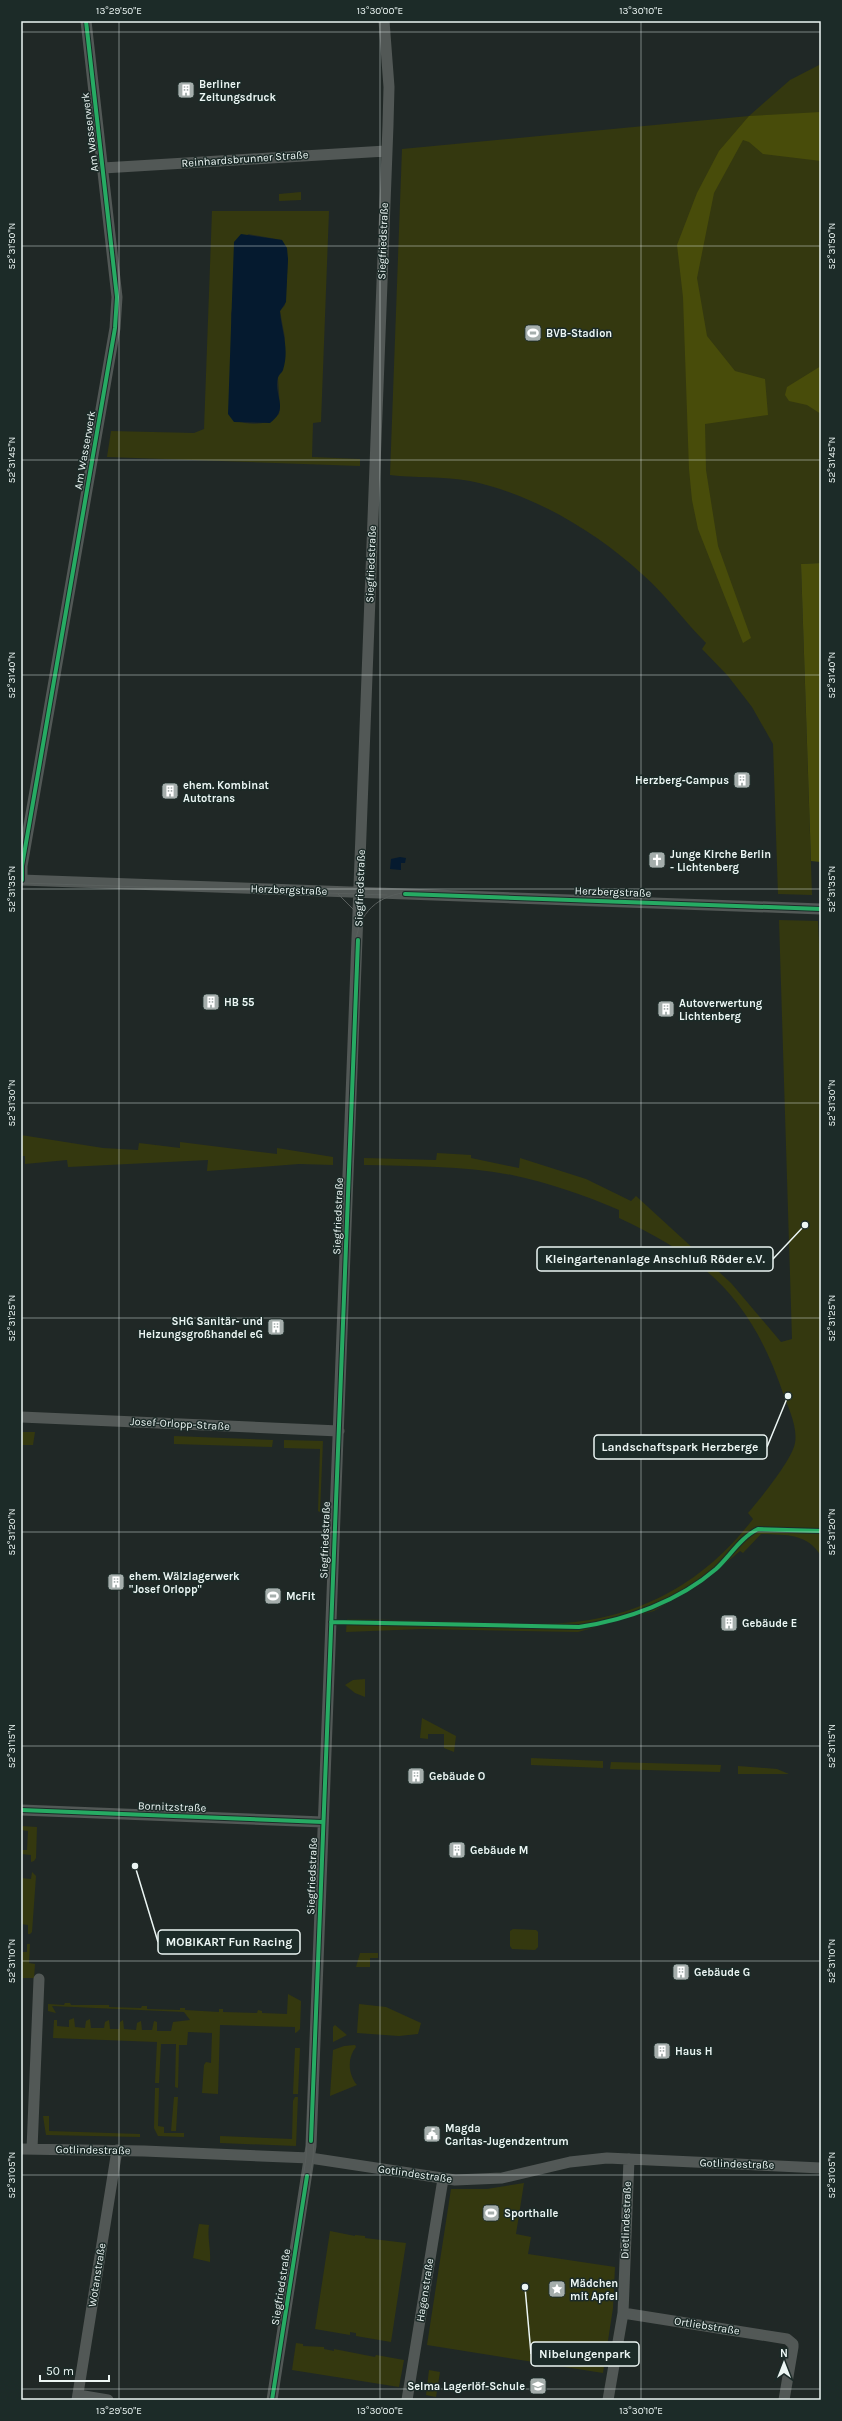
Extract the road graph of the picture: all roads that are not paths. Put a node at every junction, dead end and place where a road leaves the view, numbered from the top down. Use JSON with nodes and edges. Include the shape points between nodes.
{"nodes":[{"id":1,"x":86,"y":21,"type":"edge"},
{"id":2,"x":384,"y":21,"type":"edge"},
{"id":3,"x":386,"y":151,"type":"junction"},
{"id":4,"x":103,"y":168,"type":"junction"},
{"id":5,"x":22,"y":880,"type":"edge"},
{"id":6,"x":360,"y":892,"type":"junction"},
{"id":7,"x":821,"y":909,"type":"edge"},
{"id":8,"x":21,"y":1417,"type":"edge"},
{"id":9,"x":339,"y":1431,"type":"junction"},
{"id":10,"x":21,"y":1810,"type":"edge"},
{"id":11,"x":323,"y":1822,"type":"junction"},
{"id":12,"x":39,"y":1980,"type":"dead end"},
{"id":13,"x":21,"y":2149,"type":"edge"},
{"id":14,"x":32,"y":2149,"type":"junction"},
{"id":15,"x":117,"y":2150,"type":"junction"},
{"id":16,"x":310,"y":2158,"type":"junction"},
{"id":17,"x":629,"y":2159,"type":"junction"},
{"id":18,"x":821,"y":2168,"type":"edge"},
{"id":19,"x":443,"y":2179,"type":"junction"},
{"id":20,"x":623,"y":2313,"type":"junction"},
{"id":21,"x":77,"y":2398,"type":"edge"},
{"id":22,"x":108,"y":2400,"type":"edge"},
{"id":23,"x":272,"y":2400,"type":"edge"},
{"id":24,"x":408,"y":2400,"type":"edge"},
{"id":25,"x":608,"y":2400,"type":"edge"},
{"id":26,"x":784,"y":2400,"type":"edge"}],
"edges":[{"from":1,"to":4,"type":"street","name":"Am Wasserwerk"},
{"from":2,"to":3,"type":"street","name":"Siegfriedstraße","via":[[389,87]]},
{"from":3,"to":4,"type":"street","name":"Reinhardsbrunner Straße"},
{"from":3,"to":6,"type":"street","name":"Siegfriedstraße"},
{"from":4,"to":5,"type":"street","name":"Am Wasserwerk","via":[[117,297],[115,328],[22,866]]},
{"from":5,"to":6,"type":"street","name":"Herzbergstraße"},
{"from":6,"to":7,"type":"street","name":"Herzbergstraße"},
{"from":6,"to":9,"type":"street","name":"Siegfriedstraße"},
{"from":8,"to":9,"type":"street","name":"Josef-Orlopp-Straße"},
{"from":9,"to":11,"type":"street","name":"Siegfriedstraße"},
{"from":10,"to":11,"type":"street","name":"Bornitzstraße"},
{"from":11,"to":16,"type":"street","name":"Siegfriedstraße"},
{"from":12,"to":14,"type":"street"},
{"from":13,"to":14,"type":"street","name":"Gotlindestraße"},
{"from":14,"to":15,"type":"street","name":"Gotlindestraße"},
{"from":15,"to":16,"type":"street","name":"Gotlindestraße"},
{"from":15,"to":21,"type":"street","name":"Wotanstraße"},
{"from":16,"to":19,"type":"street","name":"Gotlindestraße"},
{"from":16,"to":23,"type":"street","name":"Siegfriedstraße"},
{"from":17,"to":18,"type":"street","name":"Gotlindestraße"},
{"from":17,"to":19,"type":"street","name":"Gotlindestraße","via":[[584,2160],[502,2178]]},
{"from":17,"to":20,"type":"street","name":"Dietlindestraße"},
{"from":19,"to":24,"type":"street","name":"Hagenstraße"},
{"from":20,"to":25,"type":"street","name":"Dietlindestraße"},
{"from":20,"to":26,"type":"street","name":"Ortliebstraße","via":[[787,2339],[793,2347]]},
{"from":21,"to":22,"type":"street"}]}
